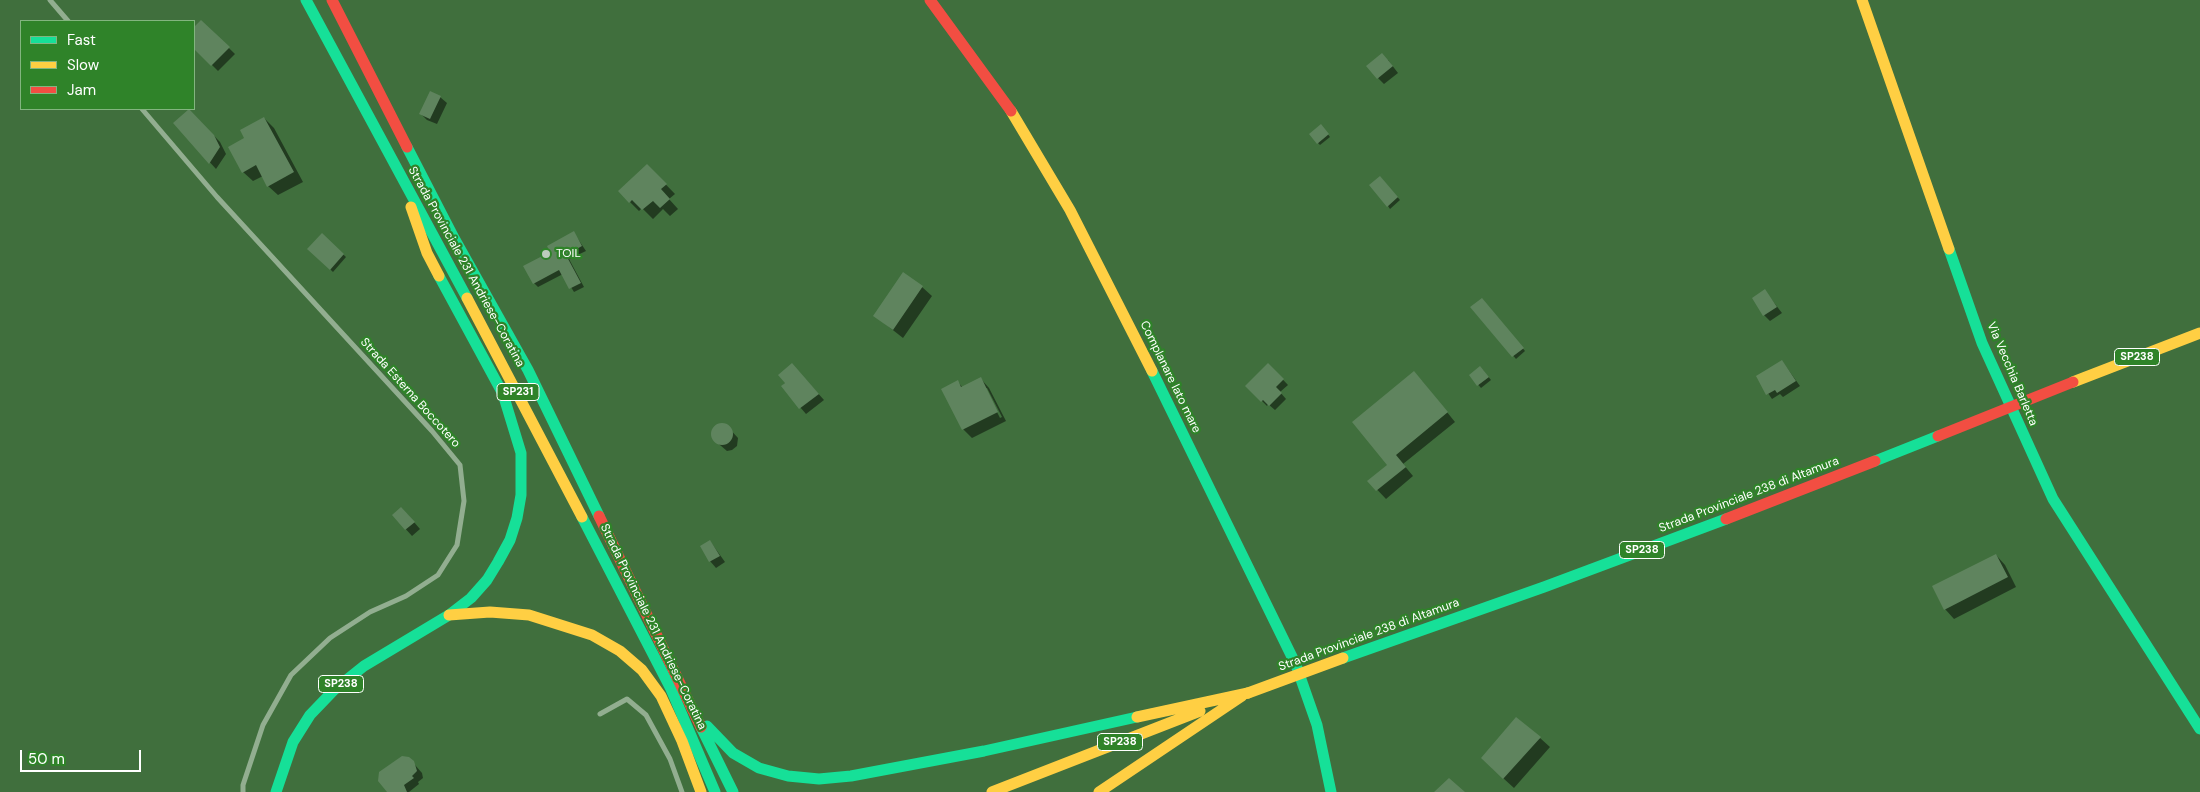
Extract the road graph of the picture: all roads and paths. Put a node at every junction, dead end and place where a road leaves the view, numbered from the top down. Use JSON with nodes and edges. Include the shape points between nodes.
{"nodes":[{"id":1,"x":50,"y":0,"type":"edge"},
{"id":2,"x":306,"y":0,"type":"edge"},
{"id":3,"x":332,"y":0,"type":"edge"},
{"id":4,"x":930,"y":0,"type":"edge"},
{"id":5,"x":1862,"y":0,"type":"edge"},
{"id":6,"x":67,"y":20,"type":"edge"},
{"id":7,"x":143,"y":110,"type":"edge"},
{"id":8,"x":398,"y":170,"type":"junction"},
{"id":9,"x":2200,"y":333,"type":"edge"},
{"id":10,"x":449,"y":615,"type":"junction"},
{"id":11,"x":666,"y":652,"type":"junction"},
{"id":12,"x":1248,"y":693,"type":"junction"},
{"id":13,"x":600,"y":714,"type":"dead end"},
{"id":14,"x":2200,"y":730,"type":"edge"},
{"id":15,"x":243,"y":792,"type":"edge"},
{"id":16,"x":276,"y":792,"type":"edge"},
{"id":17,"x":682,"y":792,"type":"edge"},
{"id":18,"x":702,"y":792,"type":"edge"},
{"id":19,"x":714,"y":792,"type":"edge"},
{"id":20,"x":734,"y":792,"type":"edge"},
{"id":21,"x":992,"y":792,"type":"edge"},
{"id":22,"x":1099,"y":792,"type":"edge"},
{"id":23,"x":1331,"y":792,"type":"edge"}],
"edges":[{"from":1,"to":6,"type":"street"},
{"from":2,"to":8,"type":"main road","name":"Strada Provinciale 231 Andriese-Coratina","number":"SP231"},
{"from":3,"to":11,"type":"main road","name":"Strada Provinciale 231 Andriese-Coratina","number":"SP231","via":[[454,238],[528,370]]},
{"from":4,"to":23,"type":"main road","name":"Complanare lato mare","via":[[1023,129],[1113,293],[1296,665],[1317,726]]},
{"from":5,"to":14,"type":"main road","name":"Via Vecchia Barletta","via":[[1982,343],[2048,490]]},
{"from":7,"to":15,"type":"street","name":"Strada Esterna Boccotero","via":[[217,197],[460,465],[464,501],[457,545],[438,575],[330,638],[291,676],[263,724]]},
{"from":8,"to":10,"type":"main road","via":[[427,253],[502,394],[520,453],[521,495],[510,540],[487,580]]},
{"from":8,"to":19,"type":"main road","name":"Strada Provinciale 231 Andriese-Coratina","number":"SP231","via":[[528,410],[671,688]]},
{"from":9,"to":12,"type":"main road","name":"Strada Provinciale 238 di Altamura","number":"SP238","bridge":true,"via":[[1608,563]]},
{"from":10,"to":16,"type":"main road","number":"SP238","via":[[364,666],[334,690],[310,716],[293,742]]},
{"from":10,"to":18,"type":"main road","via":[[490,612],[530,615],[592,635],[620,651],[642,670],[661,696]]},
{"from":11,"to":12,"type":"main road","via":[[711,732],[733,753],[759,768],[788,776],[819,779],[984,752]]},
{"from":11,"to":20,"type":"main road","name":"Strada Provinciale 231 Andriese-Coratina","number":"SP231"},
{"from":12,"to":21,"type":"main road","number":"SP238"},
{"from":12,"to":22,"type":"main road"},
{"from":13,"to":17,"type":"street","via":[[627,699],[646,715],[670,759]]}]}
